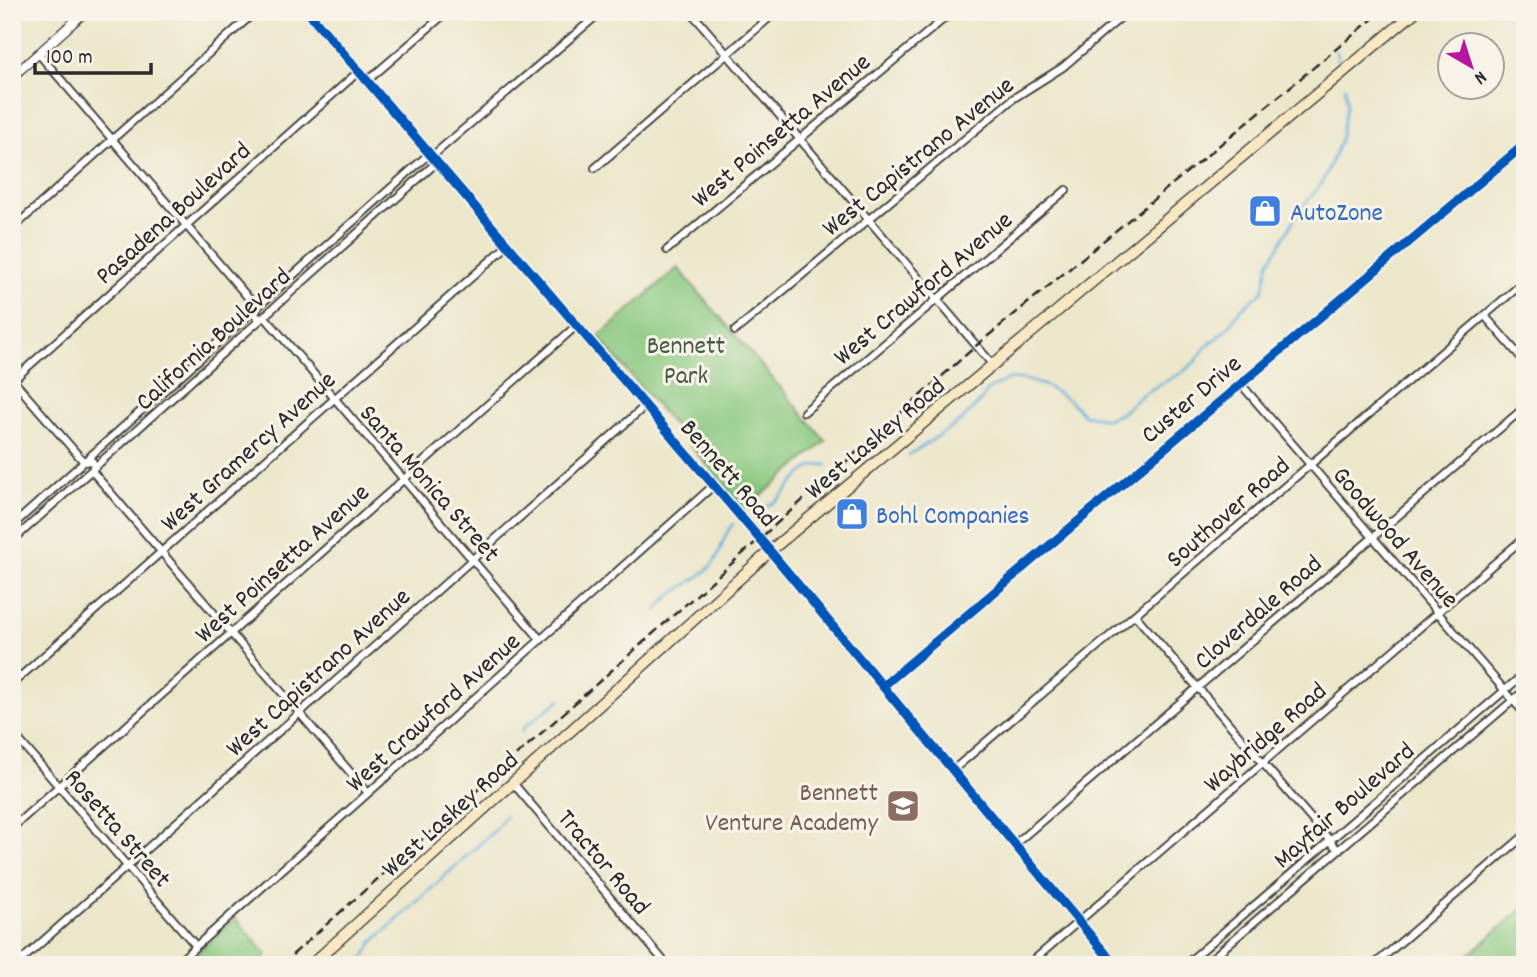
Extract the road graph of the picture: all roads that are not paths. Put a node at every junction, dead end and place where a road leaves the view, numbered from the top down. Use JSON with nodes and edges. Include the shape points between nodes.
{"nodes":[{"id":1,"x":85,"y":12,"type":"edge"},
{"id":2,"x":255,"y":12,"type":"edge"},
{"id":3,"x":308,"y":12,"type":"edge"},
{"id":4,"x":447,"y":12,"type":"edge"},
{"id":5,"x":601,"y":12,"type":"edge"},
{"id":6,"x":691,"y":12,"type":"edge"},
{"id":7,"x":776,"y":12,"type":"edge"},
{"id":8,"x":952,"y":12,"type":"edge"},
{"id":9,"x":1127,"y":12,"type":"edge"},
{"id":10,"x":1415,"y":12,"type":"edge"},
{"id":11,"x":1521,"y":12,"type":"edge"},
{"id":12,"x":1525,"y":16,"type":"edge"},
{"id":13,"x":38,"y":53,"type":"junction"},
{"id":14,"x":727,"y":54,"type":"junction"},
{"id":15,"x":358,"y":72,"type":"junction"},
{"id":16,"x":12,"y":76,"type":"edge"},
{"id":17,"x":367,"y":81,"type":"junction"},
{"id":18,"x":799,"y":138,"type":"junction"},
{"id":19,"x":112,"y":140,"type":"junction"},
{"id":20,"x":1525,"y":144,"type":"edge"},
{"id":21,"x":432,"y":158,"type":"junction"},
{"id":22,"x":596,"y":168,"type":"dead end"},
{"id":23,"x":1066,"y":190,"type":"dead end"},
{"id":24,"x":868,"y":219,"type":"junction"},
{"id":25,"x":186,"y":225,"type":"junction"},
{"id":26,"x":12,"y":229,"type":"edge"},
{"id":27,"x":342,"y":234,"type":"junction"},
{"id":28,"x":350,"y":242,"type":"junction"},
{"id":29,"x":508,"y":245,"type":"junction"},
{"id":30,"x":667,"y":250,"type":"dead end"},
{"id":31,"x":1525,"y":281,"type":"edge"},
{"id":32,"x":937,"y":299,"type":"junction"},
{"id":33,"x":257,"y":309,"type":"junction"},
{"id":34,"x":1485,"y":316,"type":"junction"},
{"id":35,"x":265,"y":317,"type":"junction"},
{"id":36,"x":576,"y":326,"type":"junction"},
{"id":37,"x":735,"y":331,"type":"dead end"},
{"id":38,"x":1525,"y":362,"type":"edge"},
{"id":39,"x":993,"y":365,"type":"junction"},
{"id":40,"x":13,"y":380,"type":"edge"},
{"id":41,"x":1240,"y":383,"type":"junction"},
{"id":42,"x":171,"y":385,"type":"junction"},
{"id":43,"x":178,"y":393,"type":"junction"},
{"id":44,"x":334,"y":398,"type":"junction"},
{"id":45,"x":645,"y":406,"type":"junction"},
{"id":46,"x":1525,"y":407,"type":"edge"},
{"id":47,"x":804,"y":412,"type":"dead end"},
{"id":48,"x":84,"y":462,"type":"junction"},
{"id":49,"x":1310,"y":465,"type":"junction"},
{"id":50,"x":92,"y":471,"type":"junction"},
{"id":51,"x":403,"y":479,"type":"junction"},
{"id":52,"x":713,"y":485,"type":"junction"},
{"id":53,"x":12,"y":527,"type":"edge"},
{"id":54,"x":1373,"y":537,"type":"junction"},
{"id":55,"x":1525,"y":537,"type":"edge"},
{"id":56,"x":12,"y":541,"type":"edge"},
{"id":57,"x":770,"y":551,"type":"junction"},
{"id":58,"x":161,"y":552,"type":"junction"},
{"id":59,"x":471,"y":559,"type":"junction"},
{"id":60,"x":1437,"y":612,"type":"junction"},
{"id":61,"x":1135,"y":615,"type":"junction"},
{"id":62,"x":231,"y":633,"type":"junction"},
{"id":63,"x":541,"y":640,"type":"junction"},
{"id":64,"x":1525,"y":673,"type":"edge"},
{"id":65,"x":12,"y":684,"type":"edge"},
{"id":66,"x":883,"y":686,"type":"junction"},
{"id":67,"x":1198,"y":687,"type":"junction"},
{"id":68,"x":1504,"y":690,"type":"junction"},
{"id":69,"x":1525,"y":690,"type":"edge"},
{"id":70,"x":1513,"y":700,"type":"junction"},
{"id":71,"x":299,"y":713,"type":"junction"},
{"id":72,"x":1525,"y":714,"type":"edge"},
{"id":73,"x":12,"y":733,"type":"edge"},
{"id":74,"x":1263,"y":763,"type":"junction"},
{"id":75,"x":953,"y":770,"type":"junction"},
{"id":76,"x":513,"y":783,"type":"junction"},
{"id":77,"x":59,"y":786,"type":"junction"},
{"id":78,"x":368,"y":793,"type":"junction"},
{"id":79,"x":12,"y":828,"type":"edge"},
{"id":80,"x":1525,"y":835,"type":"edge"},
{"id":81,"x":1330,"y":841,"type":"junction"},
{"id":82,"x":1015,"y":844,"type":"junction"},
{"id":83,"x":1338,"y":850,"type":"junction"},
{"id":84,"x":128,"y":867,"type":"junction"},
{"id":85,"x":1079,"y":920,"type":"junction"},
{"id":86,"x":196,"y":946,"type":"junction"},
{"id":87,"x":16,"y":965,"type":"edge"},
{"id":88,"x":175,"y":965,"type":"edge"},
{"id":89,"x":311,"y":965,"type":"edge"},
{"id":90,"x":667,"y":965,"type":"edge"},
{"id":91,"x":1028,"y":965,"type":"edge"},
{"id":92,"x":1115,"y":965,"type":"edge"},
{"id":93,"x":1185,"y":965,"type":"edge"},
{"id":94,"x":1205,"y":965,"type":"edge"},
{"id":95,"x":1374,"y":965,"type":"edge"}],
"edges":[{"from":1,"to":13,"type":"street"},
{"from":2,"to":19,"type":"street"},
{"from":3,"to":15,"type":"street","name":"Bennett Road"},
{"from":4,"to":17,"type":"street"},
{"from":5,"to":21,"type":"street","name":"California Boulevard"},
{"from":6,"to":14,"type":"street"},
{"from":7,"to":14,"type":"street"},
{"from":8,"to":18,"type":"street","name":"West Poinsetta Avenue"},
{"from":9,"to":24,"type":"street","name":"West Capistrano Avenue"},
{"from":10,"to":39,"type":"main road","name":"West Laskey Road"},
{"from":11,"to":12,"type":"main road"},
{"from":13,"to":16,"type":"street"},
{"from":13,"to":19,"type":"street","name":"Santa Monica Street"},
{"from":14,"to":18,"type":"street"},
{"from":14,"to":22,"type":"street"},
{"from":15,"to":17,"type":"street","name":"Bennett Road"},
{"from":15,"to":25,"type":"street","name":"Pasadena Boulevard"},
{"from":17,"to":21,"type":"street","name":"Bennett Road"},
{"from":18,"to":24,"type":"street"},
{"from":18,"to":30,"type":"street","name":"West Poinsetta Avenue"},
{"from":19,"to":25,"type":"street","name":"Santa Monica Street"},
{"from":19,"to":26,"type":"street"},
{"from":20,"to":41,"type":"street","name":"Custer Drive"},
{"from":21,"to":27,"type":"street","name":"California Boulevard"},
{"from":21,"to":28,"type":"street","name":"California Boulevard"},
{"from":21,"to":29,"type":"street","name":"Bennett Road"},
{"from":23,"to":32,"type":"street","name":"West Crawford Avenue"},
{"from":24,"to":32,"type":"street"},
{"from":24,"to":37,"type":"street","name":"West Capistrano Avenue"},
{"from":25,"to":33,"type":"street","name":"Santa Monica Street"},
{"from":25,"to":40,"type":"street","name":"Pasadena Boulevard"},
{"from":27,"to":28,"type":"street"},
{"from":27,"to":33,"type":"street","name":"California Boulevard"},
{"from":28,"to":35,"type":"street","name":"California Boulevard"},
{"from":29,"to":36,"type":"street","name":"Bennett Road"},
{"from":29,"to":44,"type":"street","name":"West Gramercy Avenue"},
{"from":31,"to":34,"type":"street","name":"Southover Road"},
{"from":32,"to":39,"type":"street"},
{"from":32,"to":47,"type":"street","name":"West Crawford Avenue"},
{"from":33,"to":35,"type":"street","name":"Santa Monica Street","via":[[255,315]]},
{"from":33,"to":42,"type":"street","name":"California Boulevard"},
{"from":34,"to":38,"type":"street"},
{"from":34,"to":49,"type":"street","name":"Southover Road"},
{"from":35,"to":43,"type":"street","name":"California Boulevard"},
{"from":35,"to":44,"type":"street","name":"Santa Monica Street"},
{"from":36,"to":45,"type":"street","name":"Bennett Road"},
{"from":36,"to":51,"type":"street","name":"West Poinsetta Avenue"},
{"from":39,"to":57,"type":"main road","name":"West Laskey Road"},
{"from":40,"to":48,"type":"street"},
{"from":41,"to":49,"type":"street","name":"Goodwood Avenue"},
{"from":41,"to":66,"type":"street","name":"Custer Drive"},
{"from":42,"to":43,"type":"street"},
{"from":42,"to":48,"type":"street","name":"California Boulevard"},
{"from":43,"to":50,"type":"street","name":"California Boulevard"},
{"from":44,"to":51,"type":"street","name":"Santa Monica Street"},
{"from":44,"to":58,"type":"street","name":"West Gramercy Avenue"},
{"from":45,"to":52,"type":"street","name":"Bennett Road"},
{"from":45,"to":59,"type":"street","name":"West Capistrano Avenue"},
{"from":46,"to":54,"type":"street","name":"Cloverdale Road"},
{"from":48,"to":50,"type":"street","via":[[82,470]]},
{"from":48,"to":53,"type":"street","name":"California Boulevard"},
{"from":49,"to":54,"type":"street","name":"Goodwood Avenue"},
{"from":49,"to":61,"type":"street","name":"Southover Road"},
{"from":50,"to":56,"type":"street","name":"California Boulevard"},
{"from":50,"to":58,"type":"street"},
{"from":51,"to":59,"type":"street","name":"Santa Monica Street"},
{"from":51,"to":62,"type":"street","name":"West Poinsetta Avenue"},
{"from":52,"to":57,"type":"street","name":"Bennett Road"},
{"from":52,"to":63,"type":"street","name":"West Crawford Avenue"},
{"from":54,"to":60,"type":"street","name":"Goodwood Avenue"},
{"from":54,"to":67,"type":"street","name":"Cloverdale Road"},
{"from":55,"to":60,"type":"street","name":"Waybridge Road"},
{"from":57,"to":66,"type":"street","name":"Bennett Road"},
{"from":57,"to":76,"type":"main road","name":"West Laskey Road"},
{"from":58,"to":62,"type":"street"},
{"from":58,"to":65,"type":"street","name":"West Gramercy Avenue"},
{"from":59,"to":63,"type":"street","name":"Santa Monica Street"},
{"from":59,"to":71,"type":"street","name":"West Capistrano Avenue"},
{"from":60,"to":68,"type":"street","name":"Goodwood Avenue"},
{"from":60,"to":74,"type":"street","name":"Waybridge Road"},
{"from":61,"to":67,"type":"street"},
{"from":61,"to":75,"type":"street","name":"Southover Road"},
{"from":62,"to":71,"type":"street"},
{"from":62,"to":77,"type":"street","name":"West Poinsetta Avenue"},
{"from":63,"to":78,"type":"street","name":"West Crawford Avenue"},
{"from":64,"to":68,"type":"street","name":"Mayfair Boulevard"},
{"from":66,"to":75,"type":"street","name":"Bennett Road"},
{"from":67,"to":74,"type":"street"},
{"from":67,"to":82,"type":"street","name":"Cloverdale Road"},
{"from":68,"to":70,"type":"street","name":"Goodwood Avenue"},
{"from":68,"to":81,"type":"street","name":"Mayfair Boulevard"},
{"from":69,"to":70,"type":"street","name":"Mayfair Boulevard"},
{"from":70,"to":72,"type":"street","name":"Goodwood Avenue"},
{"from":70,"to":83,"type":"street","name":"Mayfair Boulevard"},
{"from":71,"to":78,"type":"street"},
{"from":71,"to":84,"type":"street","name":"West Capistrano Avenue"},
{"from":73,"to":77,"type":"street","name":"Rosetta Street"},
{"from":74,"to":81,"type":"street"},
{"from":74,"to":85,"type":"street","name":"Waybridge Road"},
{"from":75,"to":82,"type":"street","name":"Bennett Road"},
{"from":76,"to":89,"type":"main road","name":"West Laskey Road"},
{"from":76,"to":90,"type":"street","name":"Tractor Road"},
{"from":77,"to":79,"type":"street","name":"West Poinsetta Avenue"},
{"from":77,"to":84,"type":"street","name":"Rosetta Street"},
{"from":78,"to":86,"type":"street","name":"West Crawford Avenue"},
{"from":80,"to":95,"type":"street"},
{"from":81,"to":83,"type":"street"},
{"from":81,"to":93,"type":"street","name":"Mayfair Boulevard"},
{"from":82,"to":85,"type":"street","name":"Bennett Road"},
{"from":83,"to":94,"type":"street","name":"Mayfair Boulevard"},
{"from":84,"to":86,"type":"street","name":"Rosetta Street"},
{"from":84,"to":87,"type":"street","name":"West Capistrano Avenue"},
{"from":85,"to":91,"type":"street","name":"Waybridge Road"},
{"from":85,"to":92,"type":"street","name":"Bennett Road"},
{"from":86,"to":88,"type":"street","name":"West Crawford Avenue"}]}
